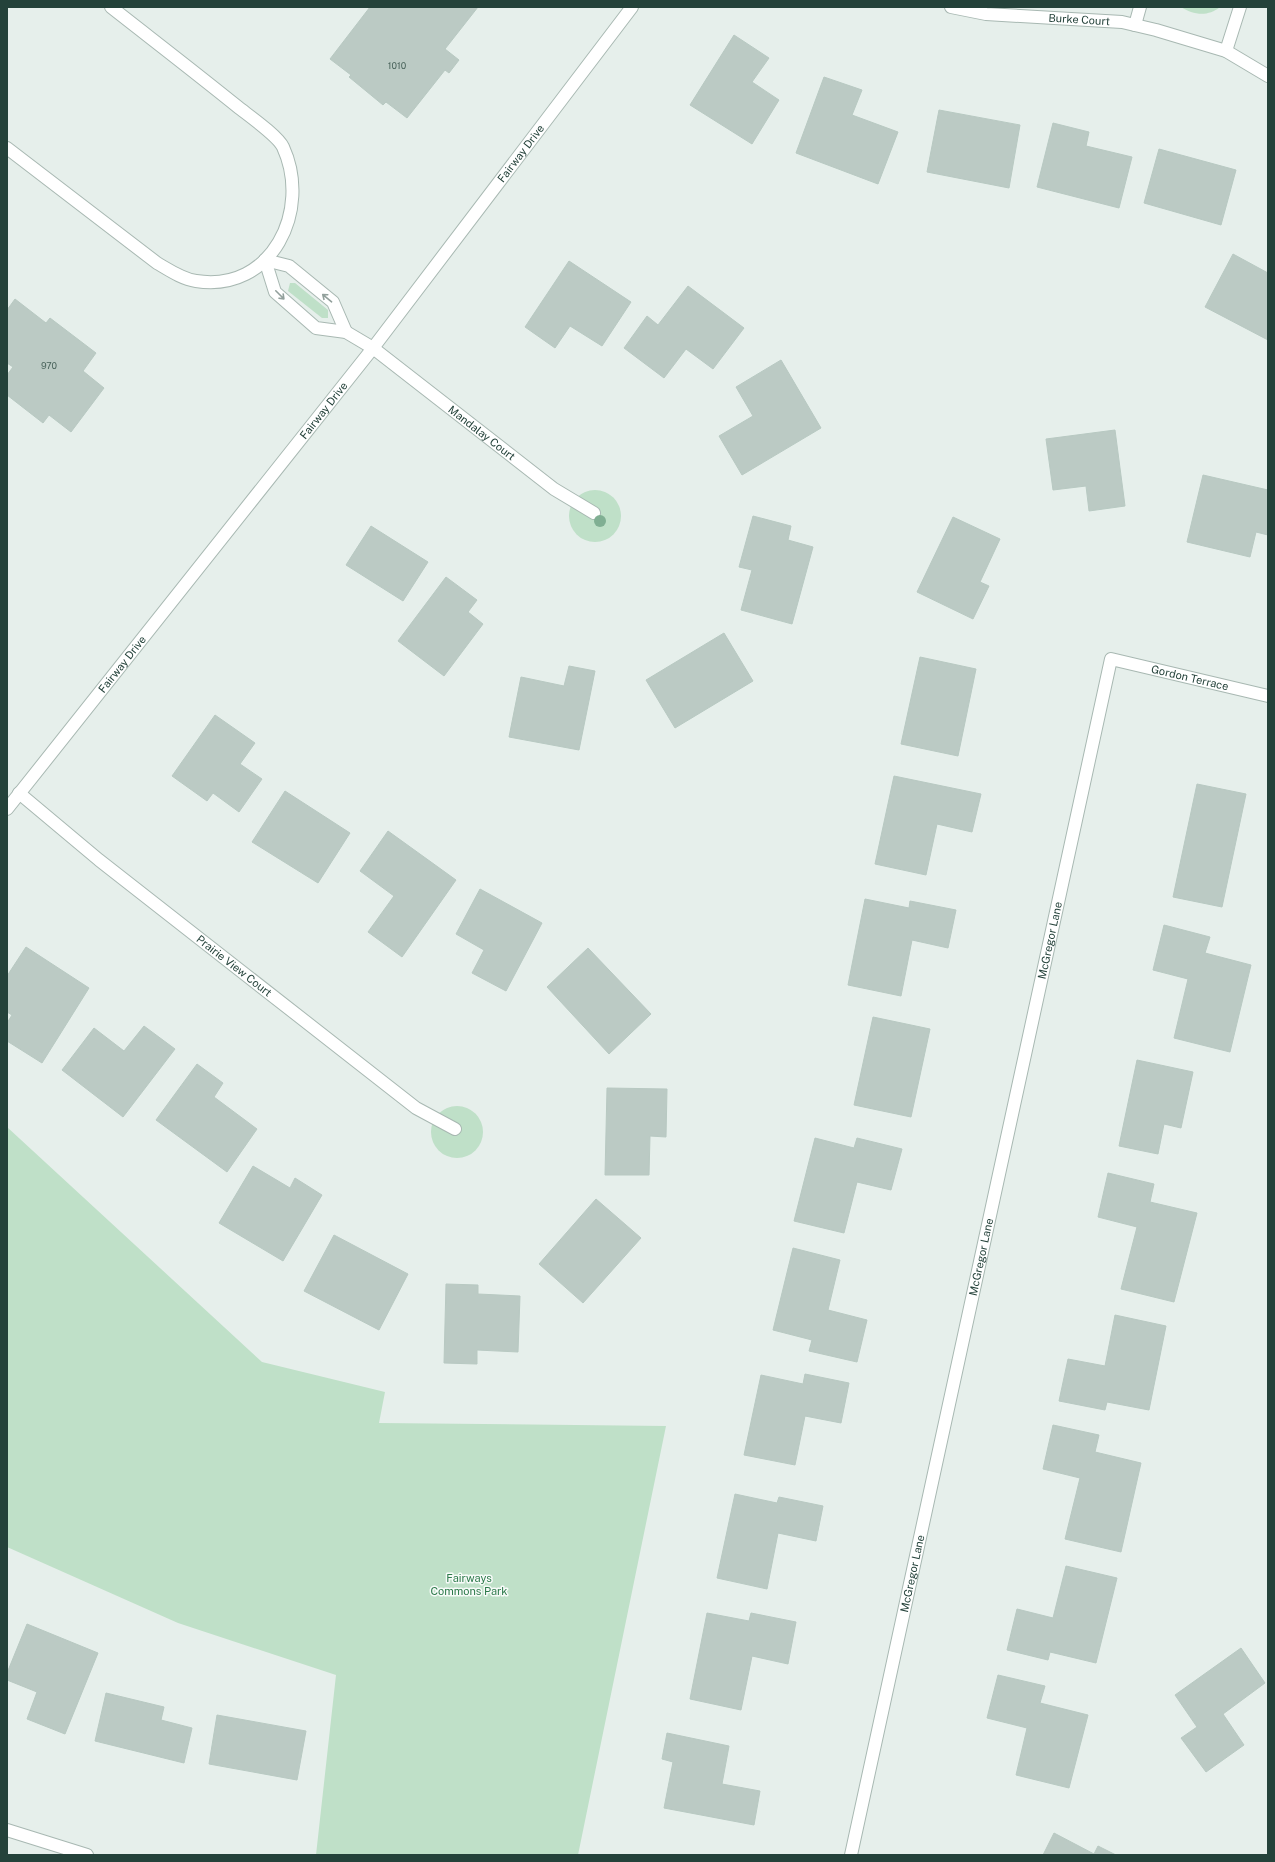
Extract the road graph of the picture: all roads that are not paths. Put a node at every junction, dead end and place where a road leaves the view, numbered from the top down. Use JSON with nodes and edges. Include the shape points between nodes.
{"nodes":[{"id":1,"x":111,"y":7,"type":"edge"},
{"id":2,"x":632,"y":7,"type":"edge"},
{"id":3,"x":951,"y":7,"type":"edge"},
{"id":4,"x":1140,"y":7,"type":"edge"},
{"id":5,"x":1240,"y":7,"type":"edge"},
{"id":6,"x":1135,"y":25,"type":"junction"},
{"id":7,"x":1226,"y":51,"type":"junction"},
{"id":8,"x":1268,"y":76,"type":"edge"},
{"id":9,"x":7,"y":148,"type":"edge"},
{"id":10,"x":265,"y":260,"type":"junction"},
{"id":11,"x":346,"y":332,"type":"junction"},
{"id":12,"x":374,"y":348,"type":"junction"},
{"id":13,"x":594,"y":513,"type":"dead end"},
{"id":14,"x":1111,"y":659,"type":"joint"},
{"id":15,"x":1268,"y":696,"type":"edge"},
{"id":16,"x":19,"y":793,"type":"junction"},
{"id":17,"x":7,"y":809,"type":"edge"},
{"id":18,"x":455,"y":1129,"type":"dead end"},
{"id":19,"x":7,"y":1830,"type":"edge"},
{"id":20,"x":87,"y":1855,"type":"edge"},
{"id":21,"x":851,"y":1855,"type":"edge"}],
"edges":[{"from":1,"to":10,"type":"street","via":[[283,145],[292,176],[293,203],[286,229]]},
{"from":2,"to":12,"type":"street","name":"Fairway Drive"},
{"from":3,"to":6,"type":"street","name":"Burke Court","via":[[986,14],[1122,22]]},
{"from":4,"to":6,"type":"street"},
{"from":5,"to":7,"type":"street"},
{"from":6,"to":7,"type":"street","name":"Burke Court"},
{"from":7,"to":8,"type":"street","name":"Burke Court"},
{"from":9,"to":10,"type":"street","via":[[157,263],[178,275],[195,281],[217,282],[240,278]]},
{"from":11,"to":10,"type":"street","one_way":true,"via":[[333,302],[289,266]]},
{"from":10,"to":11,"type":"street","one_way":true,"via":[[275,292],[316,328]]},
{"from":11,"to":12,"type":"street","name":"Mandalay Court"},
{"from":12,"to":13,"type":"street","name":"Mandalay Court","via":[[554,490]]},
{"from":12,"to":16,"type":"street","name":"Fairway Drive"},
{"from":14,"to":15,"type":"street","name":"Gordon Terrace"},
{"from":14,"to":21,"type":"street","name":"McGregor Lane"},
{"from":16,"to":17,"type":"street","name":"Fairway Drive"},
{"from":16,"to":18,"type":"street","name":"Prairie View Court","via":[[99,860],[416,1108]]},
{"from":19,"to":20,"type":"street"}]}
